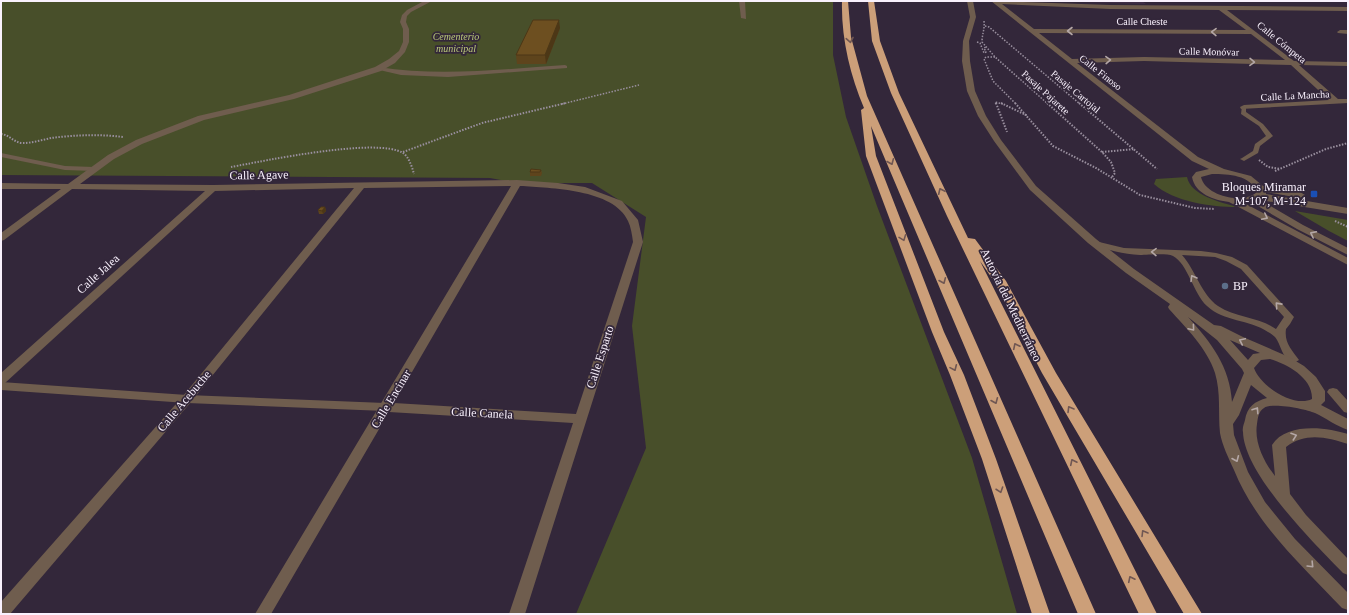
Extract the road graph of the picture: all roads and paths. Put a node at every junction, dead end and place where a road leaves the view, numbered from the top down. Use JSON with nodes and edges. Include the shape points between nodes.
{"nodes":[{"id":1,"x":429,"y":1,"type":"edge"},
{"id":2,"x":742,"y":1,"type":"edge"},
{"id":3,"x":845,"y":1,"type":"edge"},
{"id":4,"x":871,"y":1,"type":"edge"},
{"id":5,"x":970,"y":1,"type":"edge"},
{"id":6,"x":1212,"y":1,"type":"edge"},
{"id":7,"x":997,"y":3,"type":"edge"},
{"id":8,"x":1221,"y":8,"type":"junction"},
{"id":9,"x":1348,"y":9,"type":"edge"},
{"id":10,"x":744,"y":18,"type":"dead end"},
{"id":11,"x":985,"y":26,"type":"junction"},
{"id":12,"x":1031,"y":31,"type":"junction"},
{"id":13,"x":1253,"y":32,"type":"junction"},
{"id":14,"x":1340,"y":32,"type":"dead end"},
{"id":15,"x":1348,"y":32,"type":"edge"},
{"id":16,"x":966,"y":41,"type":"junction"},
{"id":17,"x":987,"y":47,"type":"junction"},
{"id":18,"x":995,"y":56,"type":"junction"},
{"id":19,"x":1069,"y":62,"type":"junction"},
{"id":20,"x":1293,"y":63,"type":"junction"},
{"id":21,"x":1348,"y":64,"type":"edge"},
{"id":22,"x":565,"y":67,"type":"dead end"},
{"id":23,"x":378,"y":69,"type":"junction"},
{"id":24,"x":639,"y":85,"type":"dead end"},
{"id":25,"x":863,"y":96,"type":"junction"},
{"id":26,"x":1348,"y":101,"type":"edge"},
{"id":27,"x":1336,"y":102,"type":"junction"},
{"id":28,"x":1244,"y":108,"type":"joint"},
{"id":29,"x":1028,"y":116,"type":"junction"},
{"id":30,"x":1,"y":134,"type":"edge"},
{"id":31,"x":144,"y":140,"type":"junction"},
{"id":32,"x":998,"y":141,"type":"junction"},
{"id":33,"x":1348,"y":144,"type":"edge"},
{"id":34,"x":1135,"y":149,"type":"junction"},
{"id":35,"x":403,"y":152,"type":"junction"},
{"id":36,"x":1102,"y":152,"type":"junction"},
{"id":37,"x":1256,"y":152,"type":"junction"},
{"id":38,"x":1,"y":155,"type":"edge"},
{"id":39,"x":1194,"y":159,"type":"junction"},
{"id":40,"x":1244,"y":159,"type":"dead end"},
{"id":41,"x":231,"y":167,"type":"dead end"},
{"id":42,"x":94,"y":169,"type":"junction"},
{"id":43,"x":1157,"y":169,"type":"dead end"},
{"id":44,"x":1282,"y":169,"type":"junction"},
{"id":45,"x":1221,"y":171,"type":"junction"},
{"id":46,"x":1275,"y":171,"type":"dead end"},
{"id":47,"x":1199,"y":174,"type":"junction"},
{"id":48,"x":1112,"y":178,"type":"junction"},
{"id":49,"x":517,"y":183,"type":"junction"},
{"id":50,"x":417,"y":184,"type":"junction"},
{"id":51,"x":73,"y":185,"type":"junction"},
{"id":52,"x":362,"y":185,"type":"junction"},
{"id":53,"x":1,"y":186,"type":"edge"},
{"id":54,"x":212,"y":188,"type":"junction"},
{"id":55,"x":1258,"y":195,"type":"junction"},
{"id":56,"x":1230,"y":200,"type":"junction"},
{"id":57,"x":1348,"y":203,"type":"edge"},
{"id":58,"x":1220,"y":209,"type":"dead end"},
{"id":59,"x":1348,"y":211,"type":"edge"},
{"id":60,"x":952,"y":216,"type":"junction"},
{"id":61,"x":1,"y":238,"type":"edge"},
{"id":62,"x":1092,"y":241,"type":"junction"},
{"id":63,"x":1135,"y":252,"type":"junction"},
{"id":64,"x":1172,"y":252,"type":"junction"},
{"id":65,"x":1348,"y":252,"type":"edge"},
{"id":66,"x":1348,"y":262,"type":"edge"},
{"id":67,"x":1123,"y":266,"type":"junction"},
{"id":68,"x":1155,"y":290,"type":"junction"},
{"id":69,"x":1200,"y":320,"type":"junction"},
{"id":70,"x":1279,"y":336,"type":"junction"},
{"id":71,"x":1278,"y":356,"type":"junction"},
{"id":72,"x":1294,"y":360,"type":"junction"},
{"id":73,"x":1249,"y":371,"type":"junction"},
{"id":74,"x":1,"y":380,"type":"edge"},
{"id":75,"x":1329,"y":384,"type":"junction"},
{"id":76,"x":1,"y":386,"type":"edge"},
{"id":77,"x":187,"y":398,"type":"junction"},
{"id":78,"x":1292,"y":403,"type":"junction"},
{"id":79,"x":1309,"y":406,"type":"junction"},
{"id":80,"x":386,"y":407,"type":"junction"},
{"id":81,"x":1348,"y":409,"type":"edge"},
{"id":82,"x":579,"y":419,"type":"junction"},
{"id":83,"x":1227,"y":422,"type":"junction"},
{"id":84,"x":1348,"y":425,"type":"edge"},
{"id":85,"x":1348,"y":439,"type":"edge"},
{"id":86,"x":1283,"y":494,"type":"junction"},
{"id":87,"x":1348,"y":569,"type":"edge"},
{"id":88,"x":1348,"y":603,"type":"edge"},
{"id":89,"x":1191,"y":611,"type":"edge"},
{"id":90,"x":1,"y":613,"type":"edge"},
{"id":91,"x":263,"y":614,"type":"edge"},
{"id":92,"x":517,"y":614,"type":"edge"},
{"id":93,"x":1041,"y":614,"type":"edge"},
{"id":94,"x":1087,"y":614,"type":"edge"},
{"id":95,"x":1148,"y":614,"type":"edge"}],
"edges":[{"from":1,"to":23,"type":"street","via":[[404,16],[406,42],[402,52]]},
{"from":2,"to":10,"type":"lane"},
{"from":3,"to":25,"type":"highway","one_way":true,"via":[[844,10],[850,42]]},
{"from":60,"to":4,"type":"highway","name":"Autovía del Mediterráneo","one_way":true,"via":[[895,93],[876,41]]},
{"from":5,"to":16,"type":"street","via":[[973,17]]},
{"from":6,"to":8,"type":"street","name":"Calle Cómpeta"},
{"from":7,"to":8,"type":"street"},
{"from":7,"to":11,"type":"path","via":[[989,9],[983,19]]},
{"from":7,"to":12,"type":"street","name":"Calle Finoso"},
{"from":8,"to":9,"type":"street"},
{"from":8,"to":13,"type":"street","name":"Calle Cómpeta"},
{"from":11,"to":17,"type":"path","name":"Pasaje Pajarete","via":[[982,42]]},
{"from":11,"to":34,"type":"path","name":"Pasaje Cartojal"},
{"from":13,"to":12,"type":"street","name":"Calle Cheste","one_way":true},
{"from":12,"to":19,"type":"street","name":"Calle Finoso"},
{"from":13,"to":20,"type":"street","name":"Calle Cómpeta"},
{"from":14,"to":15,"type":"street"},
{"from":16,"to":17,"type":"path","via":[[980,43],[984,53],[984,48]]},
{"from":16,"to":32,"type":"street","via":[[966,61],[971,90],[982,116]]},
{"from":17,"to":18,"type":"path","name":"Pasaje Pajarete"},
{"from":18,"to":29,"type":"path","via":[[984,59],[993,81]]},
{"from":18,"to":36,"type":"path","name":"Pasaje Pajarete"},
{"from":19,"to":20,"type":"street","name":"Calle Monóvar","one_way":true,"via":[[1144,59]]},
{"from":19,"to":39,"type":"street","name":"Calle Finoso"},
{"from":20,"to":21,"type":"street","name":"Calle Monóvar"},
{"from":20,"to":27,"type":"street","name":"Calle Cómpeta"},
{"from":22,"to":23,"type":"lane","via":[[448,76],[397,73]]},
{"from":23,"to":31,"type":"street","via":[[291,97],[202,118]]},
{"from":24,"to":35,"type":"path","via":[[482,123]]},
{"from":25,"to":93,"type":"highway","one_way":true,"via":[[871,156],[989,459]]},
{"from":25,"to":94,"type":"highway","one_way":true},
{"from":26,"to":27,"type":"street","name":"Calle La Mancha"},
{"from":27,"to":28,"type":"street","name":"Calle La Mancha"},
{"from":28,"to":37,"type":"lane","via":[[1243,113],[1261,125],[1270,136],[1258,146]]},
{"from":29,"to":32,"type":"path","via":[[995,102],[1007,132],[1005,138]]},
{"from":29,"to":48,"type":"path","via":[[1053,146]]},
{"from":30,"to":31,"type":"path","via":[[24,143],[53,138],[109,135]]},
{"from":31,"to":42,"type":"street"},
{"from":32,"to":62,"type":"street","via":[[1033,188]]},
{"from":33,"to":44,"type":"path","via":[[1326,149]]},
{"from":34,"to":36,"type":"path"},
{"from":34,"to":43,"type":"path","name":"Pasaje Cartojal"},
{"from":35,"to":41,"type":"path","via":[[389,148],[342,150]]},
{"from":35,"to":50,"type":"path","via":[[411,165]]},
{"from":36,"to":48,"type":"path","name":"Pasaje Pajarete","via":[[1111,162],[1115,173]]},
{"from":37,"to":40,"type":"lane"},
{"from":37,"to":44,"type":"path","via":[[1255,157],[1268,167]]},
{"from":38,"to":42,"type":"lane","via":[[65,168]]},
{"from":39,"to":45,"type":"street","name":"Calle Finoso"},
{"from":39,"to":47,"type":"street"},
{"from":42,"to":51,"type":"street"},
{"from":44,"to":46,"type":"path"},
{"from":45,"to":47,"type":"street"},
{"from":45,"to":55,"type":"street","via":[[1250,179]]},
{"from":47,"to":56,"type":"street","via":[[1195,180],[1198,185],[1211,194]]},
{"from":48,"to":58,"type":"path","via":[[1140,195],[1195,208]]},
{"from":49,"to":50,"type":"street","name":"Calle Agave"},
{"from":49,"to":80,"type":"street","name":"Calle Encinar"},
{"from":49,"to":82,"type":"street","name":"Calle Esparto","via":[[585,190],[619,203],[633,220],[638,242]]},
{"from":50,"to":52,"type":"street","name":"Calle Agave"},
{"from":51,"to":53,"type":"street","name":"Calle Agave"},
{"from":51,"to":54,"type":"street","name":"Calle Agave"},
{"from":51,"to":61,"type":"street"},
{"from":52,"to":54,"type":"street","name":"Calle Agave"},
{"from":52,"to":77,"type":"street","name":"Calle Acebuche"},
{"from":54,"to":74,"type":"street","name":"Calle Jalea"},
{"from":55,"to":56,"type":"street"},
{"from":55,"to":57,"type":"street"},
{"from":55,"to":59,"type":"street"},
{"from":65,"to":55,"type":"street","one_way":true,"via":[[1300,227]]},
{"from":56,"to":66,"type":"street","one_way":true},
{"from":89,"to":60,"type":"highway","one_way":true,"via":[[1049,373],[1000,281]]},
{"from":95,"to":60,"type":"highway","name":"Autovía del Mediterráneo","one_way":true},
{"from":62,"to":63,"type":"lane","via":[[1111,248]]},
{"from":62,"to":67,"type":"street"},
{"from":64,"to":63,"type":"lane","one_way":true},
{"from":63,"to":67,"type":"lane","via":[[1127,253]]},
{"from":70,"to":64,"type":"lane","one_way":true,"via":[[1268,327],[1220,312],[1209,303],[1182,259]]},
{"from":70,"to":64,"type":"lane","one_way":true,"via":[[1289,317],[1244,267],[1216,255]]},
{"from":67,"to":68,"type":"street"},
{"from":68,"to":69,"type":"street"},
{"from":68,"to":83,"type":"street","one_way":true,"via":[[1196,332],[1217,363],[1225,389]]},
{"from":71,"to":69,"type":"street","one_way":true},
{"from":69,"to":73,"type":"street","via":[[1230,346]]},
{"from":70,"to":72,"type":"lane","via":[[1286,351]]},
{"from":71,"to":72,"type":"street"},
{"from":71,"to":73,"type":"street","via":[[1256,358],[1250,364]]},
{"from":72,"to":75,"type":"street","via":[[1317,371]]},
{"from":73,"to":78,"type":"street","via":[[1259,386],[1268,393]]},
{"from":73,"to":83,"type":"street","via":[[1233,415]]},
{"from":75,"to":79,"type":"street","via":[[1332,398],[1327,402]]},
{"from":75,"to":81,"type":"street"},
{"from":76,"to":77,"type":"street","name":"Calle Canela"},
{"from":77,"to":80,"type":"street","name":"Calle Canela"},
{"from":77,"to":90,"type":"street","name":"Calle Acebuche"},
{"from":78,"to":79,"type":"street"},
{"from":86,"to":78,"type":"street","one_way":true,"via":[[1261,468],[1252,447],[1250,432],[1252,414],[1260,404],[1272,401]]},
{"from":79,"to":84,"type":"street"},
{"from":80,"to":82,"type":"street","name":"Calle Canela"},
{"from":80,"to":91,"type":"street","name":"Calle Encinar"},
{"from":82,"to":92,"type":"street","name":"Calle Esparto"},
{"from":83,"to":88,"type":"street","one_way":true,"via":[[1227,435],[1232,451],[1260,506],[1290,544]]},
{"from":86,"to":85,"type":"street","one_way":true,"via":[[1279,445],[1286,438],[1315,432]]},
{"from":86,"to":87,"type":"street","via":[[1301,519]]}]}
